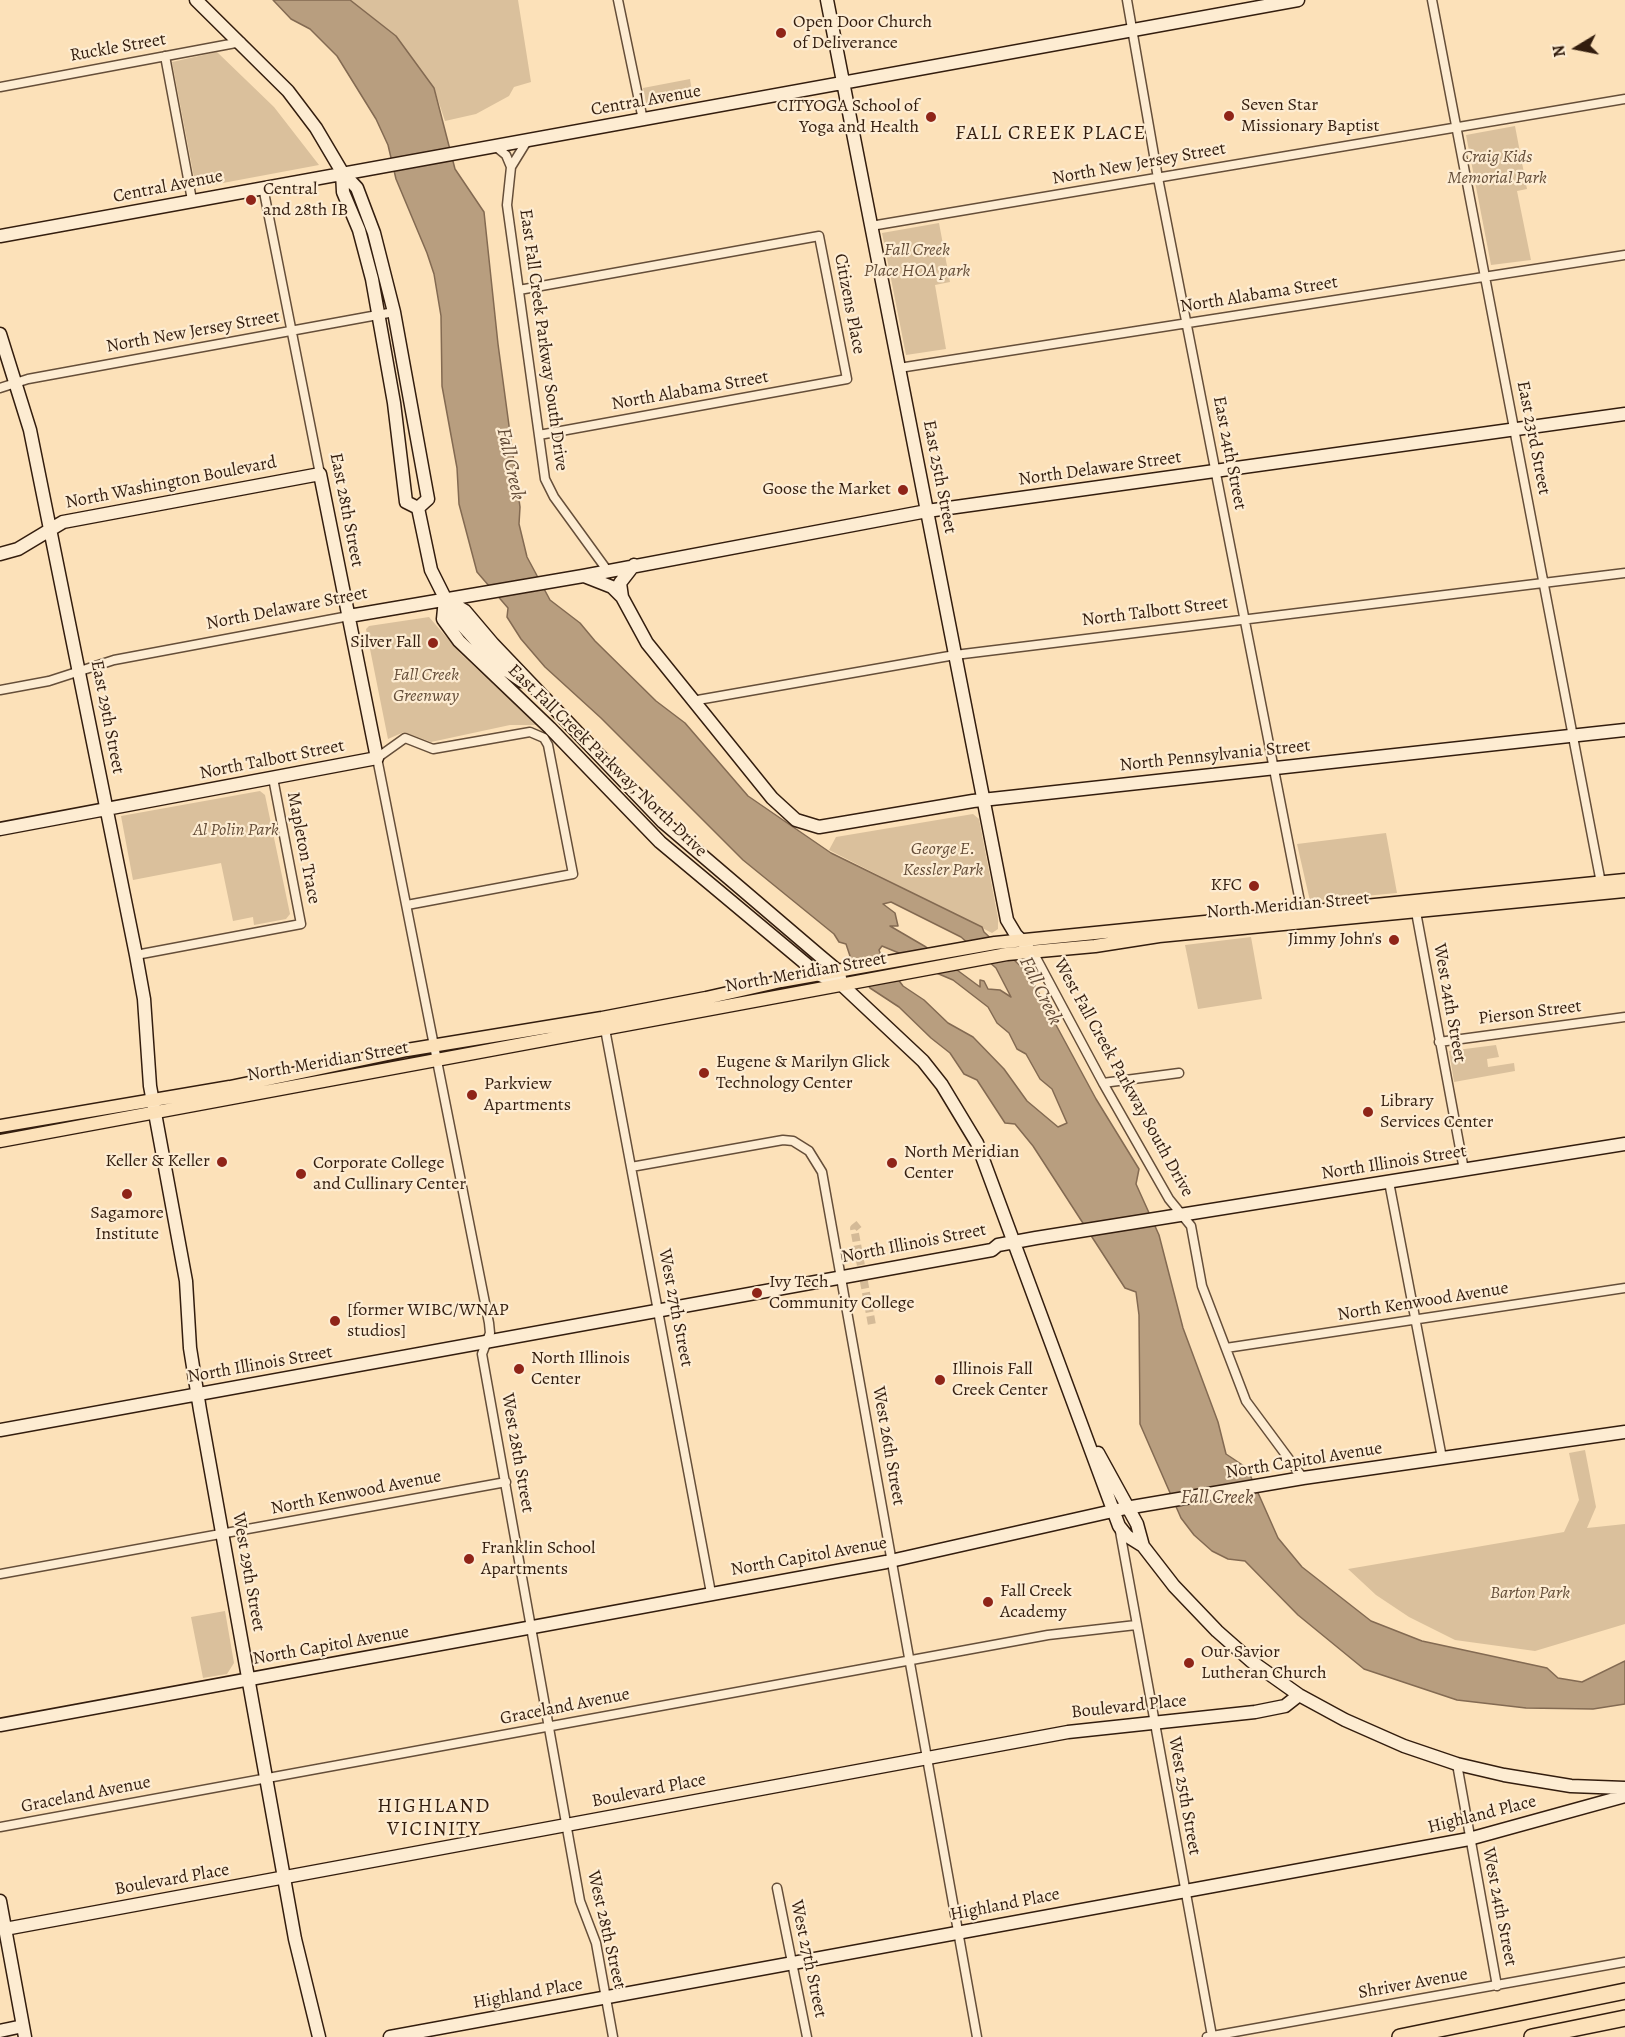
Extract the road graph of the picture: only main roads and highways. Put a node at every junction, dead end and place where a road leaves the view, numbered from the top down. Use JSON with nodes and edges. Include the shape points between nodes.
{"nodes":[{"id":1,"x":196,"y":0,"type":"edge"},
{"id":2,"x":827,"y":0,"type":"edge"},
{"id":3,"x":1299,"y":0,"type":"edge"},
{"id":4,"x":843,"y":84,"type":"junction"},
{"id":5,"x":342,"y":172,"type":"junction"},
{"id":6,"x":0,"y":236,"type":"edge"},
{"id":7,"x":0,"y":334,"type":"edge"},
{"id":8,"x":1625,"y":414,"type":"edge"},
{"id":9,"x":320,"y":474,"type":"joint"},
{"id":10,"x":418,"y":508,"type":"junction"},
{"id":11,"x":927,"y":511,"type":"junction"},
{"id":12,"x":50,"y":527,"type":"junction"},
{"id":13,"x":0,"y":554,"type":"edge"},
{"id":14,"x":635,"y":564,"type":"junction"},
{"id":15,"x":579,"y":576,"type":"junction"},
{"id":16,"x":622,"y":597,"type":"junction"},
{"id":17,"x":445,"y":599,"type":"junction"},
{"id":18,"x":349,"y":616,"type":"junction"},
{"id":19,"x":1625,"y":730,"type":"edge"},
{"id":20,"x":377,"y":758,"type":"joint"},
{"id":21,"x":983,"y":800,"type":"junction"},
{"id":22,"x":106,"y":810,"type":"junction"},
{"id":23,"x":0,"y":829,"type":"edge"},
{"id":24,"x":1625,"y":880,"type":"edge"},
{"id":25,"x":1625,"y":891,"type":"edge"},
{"id":26,"x":1020,"y":940,"type":"junction"},
{"id":27,"x":1033,"y":952,"type":"junction"},
{"id":28,"x":838,"y":971,"type":"junction"},
{"id":29,"x":818,"y":974,"type":"junction"},
{"id":30,"x":842,"y":985,"type":"junction"},
{"id":31,"x":436,"y":1053,"type":"junction"},
{"id":32,"x":153,"y":1106,"type":"junction"},
{"id":33,"x":0,"y":1126,"type":"edge"},
{"id":34,"x":0,"y":1141,"type":"edge"},
{"id":35,"x":1625,"y":1144,"type":"edge"},
{"id":36,"x":1015,"y":1242,"type":"junction"},
{"id":37,"x":197,"y":1394,"type":"junction"},
{"id":38,"x":1082,"y":1421,"type":"junction"},
{"id":39,"x":0,"y":1430,"type":"edge"},
{"id":40,"x":1625,"y":1432,"type":"edge"},
{"id":41,"x":1126,"y":1508,"type":"junction"},
{"id":42,"x":1112,"y":1510,"type":"junction"},
{"id":43,"x":1143,"y":1546,"type":"junction"},
{"id":44,"x":249,"y":1679,"type":"junction"},
{"id":45,"x":1299,"y":1695,"type":"junction"},
{"id":46,"x":0,"y":1725,"type":"edge"},
{"id":47,"x":1625,"y":1788,"type":"edge"},
{"id":48,"x":1625,"y":1796,"type":"edge"},
{"id":49,"x":285,"y":1877,"type":"junction"},
{"id":50,"x":0,"y":1901,"type":"edge"},
{"id":51,"x":5,"y":1929,"type":"junction"},
{"id":52,"x":1625,"y":1991,"type":"edge"},
{"id":53,"x":1625,"y":2018,"type":"edge"},
{"id":54,"x":0,"y":2031,"type":"edge"},
{"id":55,"x":24,"y":2032,"type":"edge"},
{"id":56,"x":318,"y":2037,"type":"edge"},
{"id":57,"x":390,"y":2037,"type":"edge"},
{"id":58,"x":1400,"y":2037,"type":"edge"},
{"id":59,"x":1532,"y":2037,"type":"edge"}],
"edges":[{"from":1,"to":5,"type":"main road","via":[[294,98]]},
{"from":2,"to":4,"type":"main road","name":"East 25th Street"},
{"from":3,"to":4,"type":"main road","name":"Central Avenue"},
{"from":4,"to":5,"type":"main road","name":"Central Avenue"},
{"from":4,"to":11,"type":"main road","name":"East 25th Street"},
{"from":5,"to":6,"type":"main road","name":"Central Avenue"},
{"from":5,"to":10,"type":"main road","via":[[343,192],[363,244],[378,314],[406,502]]},
{"from":5,"to":10,"type":"main road","via":[[357,188],[367,212],[394,312],[428,499]]},
{"from":7,"to":12,"type":"main road","name":"East 29th Street","via":[[30,430]]},
{"from":8,"to":11,"type":"main road","name":"North Delaware Street"},
{"from":9,"to":12,"type":"main road","name":"North Washington Boulevard"},
{"from":9,"to":18,"type":"main road","name":"East 28th Street"},
{"from":10,"to":17,"type":"main road","via":[[426,555]]},
{"from":11,"to":14,"type":"main road","name":"North Delaware Street"},
{"from":11,"to":21,"type":"main road","name":"East 25th Street"},
{"from":12,"to":13,"type":"main road","name":"North Washington Boulevard","via":[[18,549]]},
{"from":12,"to":22,"type":"main road","name":"East 29th Street"},
{"from":14,"to":15,"type":"main road","name":"North Delaware Street"},
{"from":14,"to":16,"type":"main road","via":[[620,583]]},
{"from":15,"to":16,"type":"main road","via":[[612,587]]},
{"from":15,"to":17,"type":"main road","name":"North Delaware Street"},
{"from":16,"to":21,"type":"main road","name":"North Pennsylvania Street","via":[[647,643],[772,798],[791,816],[810,825],[830,827]]},
{"from":17,"to":18,"type":"main road","name":"North Delaware Street"},
{"from":17,"to":28,"type":"main road","name":"East Fall Creek Parkway, North Drive","via":[[465,610],[676,834]]},
{"from":17,"to":29,"type":"main road","name":"East Fall Creek Parkway, North Drive","via":[[443,619],[473,656],[550,728],[660,842]]},
{"from":18,"to":20,"type":"main road","name":"East 28th Street"},
{"from":19,"to":21,"type":"main road","name":"North Pennsylvania Street"},
{"from":20,"to":22,"type":"main road","name":"North Talbott Street"},
{"from":21,"to":26,"type":"main road","name":"East 25th Street","via":[[1009,925]]},
{"from":22,"to":23,"type":"main road","name":"North Talbott Street"},
{"from":22,"to":32,"type":"main road","name":"East 29th Street","via":[[145,1010]]},
{"from":24,"to":26,"type":"main road","name":"North Meridian Street"},
{"from":25,"to":27,"type":"main road","name":"North Meridian Street"},
{"from":26,"to":27,"type":"main road","name":"East 25th Street"},
{"from":26,"to":28,"type":"main road","name":"North Meridian Street"},
{"from":27,"to":30,"type":"main road","name":"North Meridian Street"},
{"from":28,"to":29,"type":"main road","name":"North Meridian Street"},
{"from":28,"to":30,"type":"main road"},
{"from":29,"to":30,"type":"main road","name":"East Fall Creek Parkway, North Drive"},
{"from":29,"to":31,"type":"main road","name":"North Meridian Street"},
{"from":30,"to":31,"type":"main road","name":"North Meridian Street","via":[[604,1029]]},
{"from":30,"to":36,"type":"main road","via":[[917,1055],[942,1085],[977,1143]]},
{"from":31,"to":32,"type":"main road","name":"North Meridian Street"},
{"from":32,"to":33,"type":"main road","name":"North Meridian Street"},
{"from":32,"to":34,"type":"main road","name":"North Meridian Street"},
{"from":32,"to":37,"type":"main road","name":"West 29th Street","via":[[186,1281]]},
{"from":35,"to":36,"type":"main road","name":"North Illinois Street"},
{"from":36,"to":37,"type":"main road","name":"North Illinois Street","via":[[992,1250]]},
{"from":36,"to":38,"type":"main road"},
{"from":37,"to":39,"type":"main road","name":"North Illinois Street"},
{"from":37,"to":44,"type":"main road","name":"West 29th Street"},
{"from":38,"to":41,"type":"main road"},
{"from":38,"to":42,"type":"main road"},
{"from":40,"to":41,"type":"main road","name":"North Capitol Avenue","via":[[1303,1478]]},
{"from":41,"to":42,"type":"main road","name":"North Capitol Avenue"},
{"from":41,"to":43,"type":"main road","via":[[1137,1524]]},
{"from":42,"to":43,"type":"main road","via":[[1127,1536]]},
{"from":42,"to":44,"type":"main road","name":"North Capitol Avenue","via":[[892,1560]]},
{"from":43,"to":45,"type":"main road","via":[[1217,1631]]},
{"from":44,"to":46,"type":"main road","name":"North Capitol Avenue"},
{"from":44,"to":49,"type":"main road","name":"West 29th Street"},
{"from":45,"to":47,"type":"main road","via":[[1376,1735],[1457,1764],[1560,1784]]},
{"from":45,"to":49,"type":"main road","name":"Boulevard Place","via":[[1285,1706],[1255,1712],[1068,1732]]},
{"from":48,"to":57,"type":"main road","name":"Highland Place","via":[[1469,1839]]},
{"from":49,"to":51,"type":"main road","name":"Boulevard Place"},
{"from":49,"to":56,"type":"main road","name":"West 29th Street"},
{"from":50,"to":51,"type":"main road"},
{"from":51,"to":55,"type":"main road"},
{"from":52,"to":58,"type":"highway"},
{"from":53,"to":59,"type":"highway"},
{"from":54,"to":55,"type":"main road"}]}
